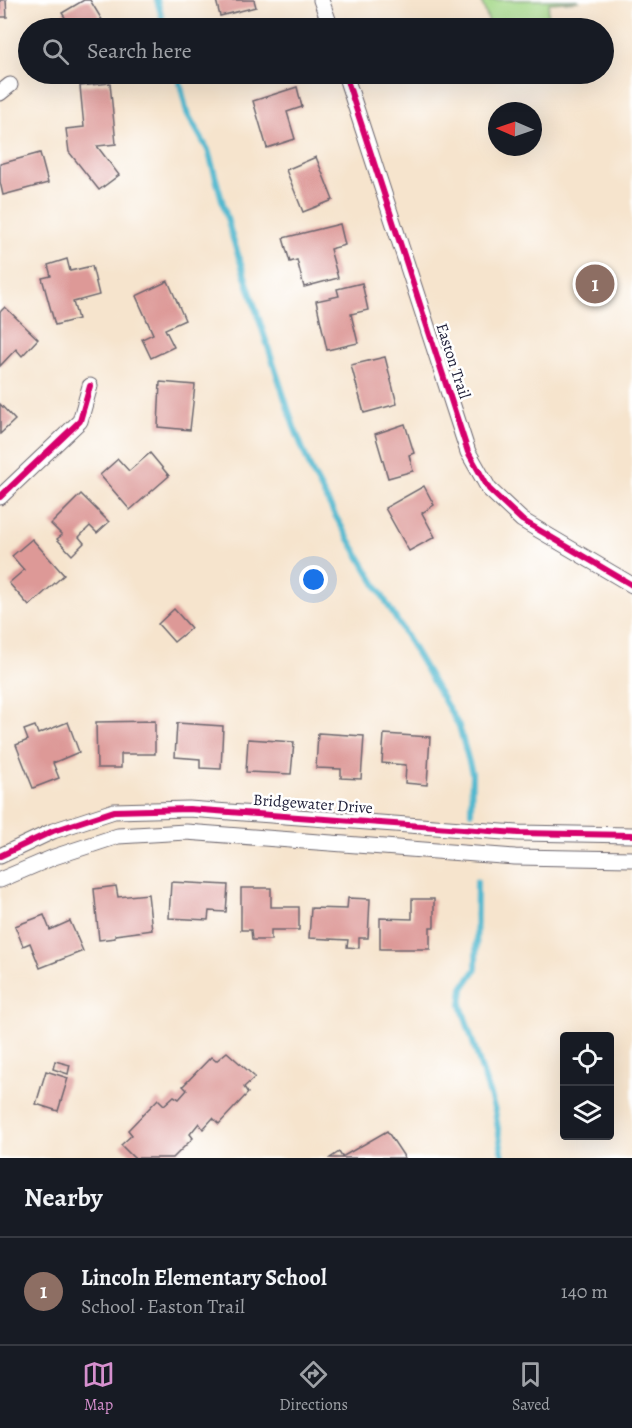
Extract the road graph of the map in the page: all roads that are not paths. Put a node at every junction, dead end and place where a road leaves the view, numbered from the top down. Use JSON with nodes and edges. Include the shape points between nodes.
{"nodes":[{"id":1,"x":321,"y":0,"type":"edge"},
{"id":2,"x":327,"y":18,"type":"edge"},
{"id":3,"x":348,"y":84,"type":"edge"},
{"id":4,"x":90,"y":386,"type":"dead end"},
{"id":5,"x":0,"y":497,"type":"edge"},
{"id":6,"x":632,"y":585,"type":"edge"},
{"id":7,"x":632,"y":835,"type":"edge"},
{"id":8,"x":0,"y":856,"type":"edge"},
{"id":9,"x":632,"y":859,"type":"edge"},
{"id":10,"x":0,"y":880,"type":"edge"}],
"edges":[{"from":1,"to":2,"type":"street"},
{"from":3,"to":6,"type":"street","name":"Easton Trail","via":[[468,452],[478,471],[489,489],[522,520]]},
{"from":4,"to":5,"type":"street","via":[[80,421]]},
{"from":7,"to":8,"type":"street","name":"Bridgewater Drive","via":[[518,833],[189,809],[114,811],[52,831]]},
{"from":9,"to":10,"type":"street","via":[[514,857],[186,832],[118,836]]}]}
